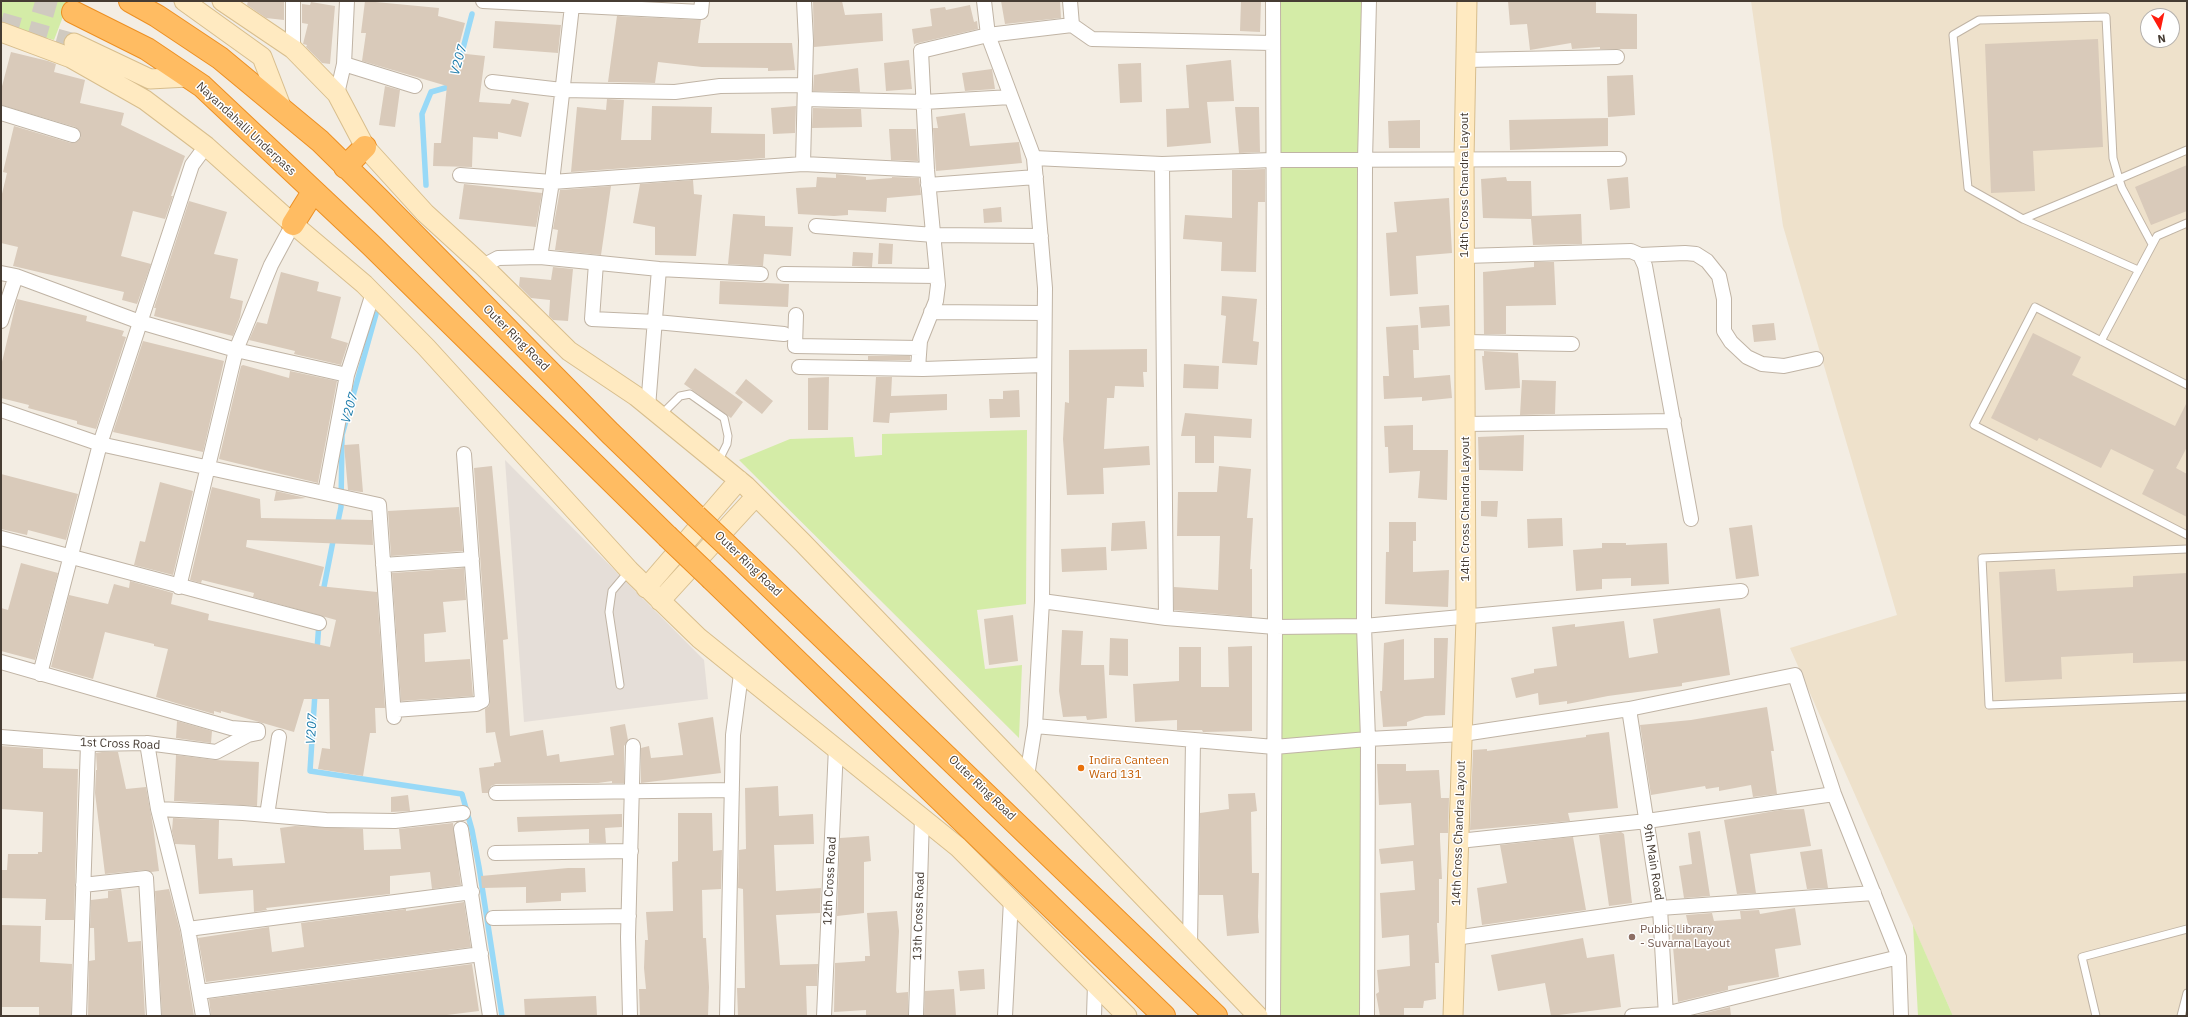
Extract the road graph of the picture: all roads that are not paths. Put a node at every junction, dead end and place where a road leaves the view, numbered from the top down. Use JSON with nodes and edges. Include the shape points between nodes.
{"nodes":[{"id":1,"x":130,"y":1,"type":"edge"},
{"id":2,"x":184,"y":1,"type":"edge"},
{"id":3,"x":222,"y":1,"type":"edge"},
{"id":4,"x":293,"y":1,"type":"edge"},
{"id":5,"x":347,"y":1,"type":"edge"},
{"id":6,"x":483,"y":1,"type":"edge"},
{"id":7,"x":702,"y":1,"type":"edge"},
{"id":8,"x":804,"y":1,"type":"edge"},
{"id":9,"x":984,"y":1,"type":"edge"},
{"id":10,"x":1070,"y":1,"type":"edge"},
{"id":11,"x":1273,"y":1,"type":"edge"},
{"id":12,"x":1369,"y":1,"type":"edge"},
{"id":13,"x":1466,"y":1,"type":"edge"},
{"id":14,"x":593,"y":4,"type":"edge"},
{"id":15,"x":572,"y":6,"type":"junction"},
{"id":16,"x":73,"y":12,"type":"tunnel mouth"},
{"id":17,"x":1072,"y":24,"type":"junction"},
{"id":18,"x":1,"y":32,"type":"edge"},
{"id":19,"x":988,"y":36,"type":"junction"},
{"id":20,"x":74,"y":43,"type":"tunnel mouth"},
{"id":21,"x":1272,"y":43,"type":"junction"},
{"id":22,"x":293,"y":50,"type":"junction"},
{"id":23,"x":1617,"y":57,"type":"dead end"},
{"id":24,"x":1466,"y":60,"type":"junction"},
{"id":25,"x":344,"y":64,"type":"junction"},
{"id":26,"x":188,"y":77,"type":"junction"},
{"id":27,"x":492,"y":82,"type":"dead end"},
{"id":28,"x":805,"y":85,"type":"junction"},
{"id":29,"x":415,"y":86,"type":"dead end"},
{"id":30,"x":562,"y":90,"type":"junction"},
{"id":31,"x":337,"y":94,"type":"junction"},
{"id":32,"x":1011,"y":97,"type":"junction"},
{"id":33,"x":805,"y":99,"type":"junction"},
{"id":34,"x":924,"y":102,"type":"junction"},
{"id":35,"x":282,"y":109,"type":"junction"},
{"id":36,"x":1,"y":113,"type":"edge"},
{"id":37,"x":73,"y":136,"type":"dead end"},
{"id":38,"x":206,"y":146,"type":"junction"},
{"id":39,"x":365,"y":147,"type":"junction"},
{"id":40,"x":2187,"y":150,"type":"edge"},
{"id":41,"x":1034,"y":158,"type":"junction"},
{"id":42,"x":1464,"y":159,"type":"junction"},
{"id":43,"x":1620,"y":159,"type":"dead end"},
{"id":44,"x":1272,"y":160,"type":"junction"},
{"id":45,"x":1366,"y":160,"type":"junction"},
{"id":46,"x":803,"y":164,"type":"junction"},
{"id":47,"x":1162,"y":164,"type":"junction"},
{"id":48,"x":345,"y":167,"type":"junction"},
{"id":49,"x":926,"y":170,"type":"junction"},
{"id":50,"x":460,"y":175,"type":"dead end"},
{"id":51,"x":1036,"y":177,"type":"junction"},
{"id":52,"x":2119,"y":179,"type":"junction"},
{"id":53,"x":552,"y":182,"type":"junction"},
{"id":54,"x":928,"y":184,"type":"junction"},
{"id":55,"x":313,"y":192,"type":"junction"},
{"id":56,"x":2023,"y":219,"type":"junction"},
{"id":57,"x":2187,"y":223,"type":"edge"},
{"id":58,"x":293,"y":224,"type":"junction"},
{"id":59,"x":816,"y":226,"type":"dead end"},
{"id":60,"x":934,"y":235,"type":"junction"},
{"id":61,"x":1041,"y":236,"type":"junction"},
{"id":62,"x":2152,"y":244,"type":"junction"},
{"id":63,"x":1640,"y":255,"type":"junction"},
{"id":64,"x":1465,"y":256,"type":"junction"},
{"id":65,"x":540,"y":257,"type":"junction"},
{"id":66,"x":596,"y":262,"type":"junction"},
{"id":67,"x":483,"y":266,"type":"junction"},
{"id":68,"x":658,"y":268,"type":"junction"},
{"id":69,"x":2138,"y":270,"type":"junction"},
{"id":70,"x":1,"y":273,"type":"edge"},
{"id":71,"x":761,"y":274,"type":"dead end"},
{"id":72,"x":784,"y":274,"type":"dead end"},
{"id":73,"x":16,"y":276,"type":"junction"},
{"id":74,"x":937,"y":276,"type":"junction"},
{"id":75,"x":378,"y":298,"type":"junction"},
{"id":76,"x":931,"y":312,"type":"junction"},
{"id":77,"x":1044,"y":313,"type":"junction"},
{"id":78,"x":796,"y":315,"type":"dead end"},
{"id":79,"x":1,"y":321,"type":"edge"},
{"id":80,"x":140,"y":322,"type":"junction"},
{"id":81,"x":656,"y":322,"type":"junction"},
{"id":82,"x":784,"y":334,"type":"dead end"},
{"id":83,"x":2101,"y":341,"type":"junction"},
{"id":84,"x":1465,"y":342,"type":"junction"},
{"id":85,"x":1572,"y":344,"type":"dead end"},
{"id":86,"x":919,"y":348,"type":"junction"},
{"id":87,"x":236,"y":350,"type":"junction"},
{"id":88,"x":1816,"y":359,"type":"dead end"},
{"id":89,"x":1044,"y":365,"type":"junction"},
{"id":90,"x":799,"y":367,"type":"dead end"},
{"id":91,"x":918,"y":368,"type":"junction"},
{"id":92,"x":347,"y":375,"type":"junction"},
{"id":93,"x":2187,"y":385,"type":"edge"},
{"id":94,"x":1,"y":410,"type":"edge"},
{"id":95,"x":654,"y":412,"type":"junction"},
{"id":96,"x":1674,"y":421,"type":"junction"},
{"id":97,"x":1465,"y":424,"type":"junction"},
{"id":98,"x":100,"y":444,"type":"junction"},
{"id":99,"x":464,"y":454,"type":"dead end"},
{"id":100,"x":717,"y":463,"type":"junction"},
{"id":101,"x":208,"y":467,"type":"junction"},
{"id":102,"x":739,"y":480,"type":"junction"},
{"id":103,"x":329,"y":494,"type":"junction"},
{"id":104,"x":756,"y":496,"type":"junction"},
{"id":105,"x":1692,"y":519,"type":"dead end"},
{"id":106,"x":2187,"y":535,"type":"edge"},
{"id":107,"x":1,"y":538,"type":"edge"},
{"id":108,"x":2187,"y":550,"type":"edge"},
{"id":109,"x":72,"y":559,"type":"junction"},
{"id":110,"x":472,"y":559,"type":"junction"},
{"id":111,"x":384,"y":565,"type":"junction"},
{"id":112,"x":630,"y":570,"type":"junction"},
{"id":113,"x":180,"y":587,"type":"junction"},
{"id":114,"x":646,"y":588,"type":"junction"},
{"id":115,"x":1741,"y":591,"type":"dead end"},
{"id":116,"x":660,"y":601,"type":"junction"},
{"id":117,"x":1042,"y":601,"type":"junction"},
{"id":118,"x":1166,"y":618,"type":"junction"},
{"id":119,"x":1466,"y":618,"type":"junction"},
{"id":120,"x":319,"y":624,"type":"dead end"},
{"id":121,"x":1364,"y":626,"type":"junction"},
{"id":122,"x":1275,"y":627,"type":"junction"},
{"id":123,"x":1,"y":662,"type":"edge"},
{"id":124,"x":40,"y":674,"type":"junction"},
{"id":125,"x":741,"y":674,"type":"junction"},
{"id":126,"x":620,"y":685,"type":"dead end"},
{"id":127,"x":2187,"y":697,"type":"edge"},
{"id":128,"x":1629,"y":709,"type":"junction"},
{"id":129,"x":1035,"y":726,"type":"junction"},
{"id":130,"x":1463,"y":734,"type":"junction"},
{"id":131,"x":1,"y":737,"type":"edge"},
{"id":132,"x":279,"y":737,"type":"dead end"},
{"id":133,"x":1368,"y":739,"type":"junction"},
{"id":134,"x":1193,"y":740,"type":"junction"},
{"id":135,"x":147,"y":743,"type":"junction"},
{"id":136,"x":88,"y":744,"type":"junction"},
{"id":137,"x":634,"y":746,"type":"dead end"},
{"id":138,"x":836,"y":747,"type":"junction"},
{"id":139,"x":1274,"y":747,"type":"junction"},
{"id":140,"x":1027,"y":776,"type":"junction"},
{"id":141,"x":732,"y":790,"type":"junction"},
{"id":142,"x":632,"y":791,"type":"junction"},
{"id":143,"x":496,"y":793,"type":"dead end"},
{"id":144,"x":1834,"y":794,"type":"junction"},
{"id":145,"x":158,"y":809,"type":"junction"},
{"id":146,"x":462,"y":813,"type":"dead end"},
{"id":147,"x":267,"y":815,"type":"junction"},
{"id":148,"x":922,"y":817,"type":"junction"},
{"id":149,"x":1647,"y":821,"type":"junction"},
{"id":150,"x":461,"y":829,"type":"dead end"},
{"id":151,"x":1459,"y":841,"type":"junction"},
{"id":152,"x":630,"y":851,"type":"junction"},
{"id":153,"x":494,"y":854,"type":"dead end"},
{"id":154,"x":83,"y":885,"type":"junction"},
{"id":155,"x":472,"y":892,"type":"junction"},
{"id":156,"x":1874,"y":892,"type":"junction"},
{"id":157,"x":1011,"y":900,"type":"junction"},
{"id":158,"x":1660,"y":908,"type":"junction"},
{"id":159,"x":629,"y":916,"type":"junction"},
{"id":160,"x":493,"y":918,"type":"dead end"},
{"id":161,"x":188,"y":929,"type":"junction"},
{"id":162,"x":2187,"y":929,"type":"edge"},
{"id":163,"x":1455,"y":938,"type":"junction"},
{"id":164,"x":1190,"y":946,"type":"junction"},
{"id":165,"x":481,"y":954,"type":"junction"},
{"id":166,"x":1899,"y":957,"type":"junction"},
{"id":167,"x":1095,"y":984,"type":"junction"},
{"id":168,"x":199,"y":992,"type":"junction"},
{"id":169,"x":2187,"y":993,"type":"edge"},
{"id":170,"x":1665,"y":1015,"type":"edge"},
{"id":171,"x":79,"y":1016,"type":"edge"},
{"id":172,"x":154,"y":1016,"type":"edge"},
{"id":173,"x":203,"y":1016,"type":"edge"},
{"id":174,"x":490,"y":1016,"type":"edge"},
{"id":175,"x":630,"y":1016,"type":"edge"},
{"id":176,"x":727,"y":1016,"type":"edge"},
{"id":177,"x":824,"y":1016,"type":"edge"},
{"id":178,"x":916,"y":1016,"type":"edge"},
{"id":179,"x":1005,"y":1016,"type":"edge"},
{"id":180,"x":1094,"y":1016,"type":"edge"},
{"id":181,"x":1128,"y":1016,"type":"edge"},
{"id":182,"x":1164,"y":1016,"type":"edge"},
{"id":183,"x":1216,"y":1016,"type":"edge"},
{"id":184,"x":1258,"y":1016,"type":"edge"},
{"id":185,"x":1273,"y":1016,"type":"edge"},
{"id":186,"x":1367,"y":1016,"type":"edge"},
{"id":187,"x":1453,"y":1016,"type":"edge"},
{"id":188,"x":1632,"y":1016,"type":"edge"},
{"id":189,"x":1901,"y":1016,"type":"edge"},
{"id":190,"x":2096,"y":1016,"type":"edge"},
{"id":191,"x":2181,"y":1016,"type":"edge"}],
"edges":[{"from":1,"to":35,"type":"highway","via":[[220,58]]},
{"from":2,"to":35,"type":"street","via":[[262,57]]},
{"from":3,"to":22,"type":"street"},
{"from":4,"to":22,"type":"street"},
{"from":5,"to":25,"type":"street"},
{"from":6,"to":15,"type":"street"},
{"from":7,"to":14,"type":"street","via":[[701,12]]},
{"from":8,"to":28,"type":"street"},
{"from":9,"to":19,"type":"street"},
{"from":10,"to":17,"type":"street"},
{"from":11,"to":21,"type":"street"},
{"from":12,"to":45,"type":"street"},
{"from":13,"to":24,"type":"street","name":"14th Cross Chandra Layout"},
{"from":14,"to":15,"type":"street"},
{"from":15,"to":30,"type":"street"},
{"from":16,"to":26,"type":"highway","name":"Nayandahalli Underpass","via":[[147,49]]},
{"from":17,"to":19,"type":"street"},
{"from":17,"to":21,"type":"street","via":[[1092,39]]},
{"from":18,"to":38,"type":"street","via":[[71,58],[145,100]]},
{"from":19,"to":32,"type":"street"},
{"from":19,"to":34,"type":"street","via":[[921,51]]},
{"from":20,"to":26,"type":"street","via":[[150,79]]},
{"from":21,"to":44,"type":"street"},
{"from":22,"to":31,"type":"street"},
{"from":23,"to":24,"type":"street"},
{"from":24,"to":42,"type":"street","name":"14th Cross Chandra Layout"},
{"from":25,"to":29,"type":"street"},
{"from":25,"to":31,"type":"street"},
{"from":26,"to":55,"type":"highway","name":"Nayandahalli Underpass","via":[[202,86]]},
{"from":27,"to":30,"type":"street"},
{"from":28,"to":30,"type":"street","via":[[720,86],[675,92]]},
{"from":28,"to":33,"type":"street"},
{"from":30,"to":53,"type":"street"},
{"from":31,"to":39,"type":"street"},
{"from":32,"to":34,"type":"street"},
{"from":32,"to":41,"type":"street"},
{"from":33,"to":34,"type":"street"},
{"from":33,"to":46,"type":"street"},
{"from":34,"to":49,"type":"street"},
{"from":35,"to":48,"type":"highway","name":"Outer Ring Road","via":[[320,141]]},
{"from":36,"to":37,"type":"street"},
{"from":38,"to":58,"type":"street"},
{"from":38,"to":80,"type":"street","via":[[192,165]]},
{"from":39,"to":48,"type":"highway"},
{"from":39,"to":67,"type":"street","via":[[425,213]]},
{"from":40,"to":52,"type":"lane"},
{"from":41,"to":47,"type":"street"},
{"from":41,"to":51,"type":"street"},
{"from":42,"to":43,"type":"street"},
{"from":42,"to":45,"type":"street"},
{"from":42,"to":64,"type":"street","name":"14th Cross Chandra Layout"},
{"from":44,"to":45,"type":"street"},
{"from":44,"to":47,"type":"street"},
{"from":44,"to":122,"type":"street"},
{"from":45,"to":121,"type":"street"},
{"from":46,"to":49,"type":"street"},
{"from":46,"to":53,"type":"street"},
{"from":47,"to":118,"type":"street"},
{"from":48,"to":183,"type":"highway","name":"Outer Ring Road","bridge":true,"via":[[379,198],[610,433]]},
{"from":49,"to":54,"type":"street"},
{"from":50,"to":53,"type":"street"},
{"from":51,"to":54,"type":"street"},
{"from":51,"to":61,"type":"street"},
{"from":52,"to":56,"type":"lane"},
{"from":52,"to":56,"type":"lane","via":[[2113,158],[2106,18],[1979,20],[1953,35],[1968,188]]},
{"from":52,"to":62,"type":"lane"},
{"from":53,"to":65,"type":"street"},
{"from":54,"to":60,"type":"street"},
{"from":55,"to":58,"type":"highway"},
{"from":55,"to":182,"type":"highway","bridge":true,"via":[[377,250],[667,536]]},
{"from":56,"to":69,"type":"lane"},
{"from":57,"to":62,"type":"lane","via":[[2157,236]]},
{"from":58,"to":75,"type":"street"},
{"from":58,"to":87,"type":"street","via":[[271,265]]},
{"from":59,"to":60,"type":"street"},
{"from":60,"to":61,"type":"street"},
{"from":60,"to":74,"type":"street"},
{"from":61,"to":77,"type":"street"},
{"from":62,"to":69,"type":"lane"},
{"from":63,"to":64,"type":"street","via":[[1631,251]]},
{"from":63,"to":88,"type":"street","via":[[1685,253],[1696,254],[1707,261],[1719,276],[1724,299],[1724,331],[1731,342],[1748,356],[1762,364],[1784,366]]},
{"from":63,"to":96,"type":"street","via":[[1645,266]]},
{"from":64,"to":84,"type":"street","name":"14th Cross Chandra Layout"},
{"from":65,"to":66,"type":"street"},
{"from":65,"to":67,"type":"street","via":[[498,258]]},
{"from":66,"to":68,"type":"street"},
{"from":66,"to":81,"type":"street","via":[[592,319]]},
{"from":67,"to":95,"type":"street","via":[[569,351],[636,396]]},
{"from":68,"to":71,"type":"street"},
{"from":68,"to":81,"type":"street"},
{"from":69,"to":83,"type":"lane"},
{"from":70,"to":73,"type":"street"},
{"from":72,"to":74,"type":"street"},
{"from":73,"to":79,"type":"street"},
{"from":73,"to":80,"type":"street"},
{"from":74,"to":76,"type":"street","via":[[938,293]]},
{"from":75,"to":92,"type":"street"},
{"from":75,"to":112,"type":"street"},
{"from":76,"to":77,"type":"street"},
{"from":76,"to":86,"type":"street"},
{"from":77,"to":89,"type":"street"},
{"from":78,"to":86,"type":"street","via":[[795,346]]},
{"from":80,"to":87,"type":"street"},
{"from":80,"to":98,"type":"street"},
{"from":81,"to":82,"type":"street"},
{"from":81,"to":95,"type":"street"},
{"from":83,"to":93,"type":"lane"},
{"from":83,"to":106,"type":"lane","via":[[2035,307],[1974,425]]},
{"from":84,"to":85,"type":"street"},
{"from":84,"to":97,"type":"street","name":"14th Cross Chandra Layout"},
{"from":86,"to":91,"type":"street"},
{"from":87,"to":92,"type":"street"},
{"from":87,"to":101,"type":"street"},
{"from":89,"to":91,"type":"street"},
{"from":89,"to":117,"type":"street"},
{"from":90,"to":91,"type":"street"},
{"from":92,"to":103,"type":"street"},
{"from":94,"to":98,"type":"street"},
{"from":95,"to":100,"type":"street"},
{"from":95,"to":100,"type":"lane","via":[[680,396],[690,394],[724,418],[728,430],[727,440]]},
{"from":96,"to":97,"type":"street"},
{"from":96,"to":105,"type":"street"},
{"from":97,"to":119,"type":"street","name":"14th Cross Chandra Layout"},
{"from":98,"to":101,"type":"street"},
{"from":98,"to":109,"type":"street"},
{"from":99,"to":110,"type":"street"},
{"from":100,"to":102,"type":"street"},
{"from":101,"to":103,"type":"street"},
{"from":101,"to":113,"type":"street"},
{"from":102,"to":104,"type":"street"},
{"from":102,"to":114,"type":"street"},
{"from":103,"to":111,"type":"street","via":[[379,505]]},
{"from":104,"to":116,"type":"street"},
{"from":104,"to":140,"type":"street"},
{"from":107,"to":109,"type":"street"},
{"from":108,"to":127,"type":"lane","via":[[1982,558],[1989,705]]},
{"from":109,"to":113,"type":"street"},
{"from":109,"to":124,"type":"street"},
{"from":110,"to":111,"type":"street"},
{"from":110,"to":111,"type":"street","via":[[482,701],[476,704],[394,713]]},
{"from":112,"to":114,"type":"street"},
{"from":112,"to":126,"type":"lane","via":[[612,591],[609,612]]},
{"from":113,"to":120,"type":"street"},
{"from":114,"to":116,"type":"street"},
{"from":115,"to":119,"type":"street"},
{"from":116,"to":125,"type":"street"},
{"from":117,"to":118,"type":"street"},
{"from":117,"to":129,"type":"street"},
{"from":118,"to":122,"type":"street"},
{"from":119,"to":121,"type":"street"},
{"from":119,"to":130,"type":"street","name":"14th Cross Chandra Layout"},
{"from":121,"to":122,"type":"street"},
{"from":121,"to":133,"type":"street"},
{"from":122,"to":139,"type":"street"},
{"from":123,"to":124,"type":"street"},
{"from":124,"to":135,"type":"street","name":"1st Cross Road","via":[[231,728],[258,730],[258,733],[248,735],[216,752]]},
{"from":125,"to":138,"type":"street"},
{"from":125,"to":141,"type":"street","via":[[733,735]]},
{"from":128,"to":130,"type":"street"},
{"from":128,"to":144,"type":"street","via":[[1795,675]]},
{"from":128,"to":149,"type":"street","name":"9th Main Road"},
{"from":129,"to":134,"type":"street"},
{"from":129,"to":140,"type":"street"},
{"from":130,"to":133,"type":"street"},
{"from":130,"to":151,"type":"street","name":"14th Cross Chandra Layout"},
{"from":131,"to":136,"type":"street","name":"1st Cross Road"},
{"from":132,"to":147,"type":"street"},
{"from":133,"to":139,"type":"street"},
{"from":133,"to":186,"type":"street"},
{"from":134,"to":139,"type":"street"},
{"from":134,"to":164,"type":"street"},
{"from":135,"to":136,"type":"street","name":"1st Cross Road"},
{"from":135,"to":145,"type":"street"},
{"from":136,"to":154,"type":"street"},
{"from":137,"to":142,"type":"street"},
{"from":138,"to":148,"type":"street"},
{"from":138,"to":177,"type":"street","name":"12th Cross Road"},
{"from":139,"to":185,"type":"street"},
{"from":140,"to":164,"type":"street"},
{"from":141,"to":142,"type":"street"},
{"from":141,"to":176,"type":"street"},
{"from":142,"to":143,"type":"street"},
{"from":142,"to":152,"type":"street"},
{"from":144,"to":149,"type":"street"},
{"from":144,"to":156,"type":"street"},
{"from":145,"to":147,"type":"street"},
{"from":145,"to":161,"type":"street"},
{"from":146,"to":147,"type":"street","via":[[395,821],[326,820]]},
{"from":148,"to":157,"type":"street","via":[[958,847]]},
{"from":148,"to":178,"type":"street","name":"13th Cross Road"},
{"from":149,"to":151,"type":"street"},
{"from":149,"to":158,"type":"street","name":"9th Main Road"},
{"from":150,"to":155,"type":"street"},
{"from":151,"to":163,"type":"street","name":"14th Cross Chandra Layout"},
{"from":152,"to":153,"type":"street"},
{"from":152,"to":159,"type":"street"},
{"from":154,"to":171,"type":"street"},
{"from":154,"to":172,"type":"street","via":[[146,878]]},
{"from":155,"to":161,"type":"street"},
{"from":155,"to":165,"type":"street"},
{"from":156,"to":158,"type":"street"},
{"from":156,"to":166,"type":"street"},
{"from":157,"to":167,"type":"street"},
{"from":157,"to":179,"type":"street"},
{"from":158,"to":163,"type":"street"},
{"from":158,"to":170,"type":"street","name":"9th Main Road"},
{"from":159,"to":160,"type":"street"},
{"from":159,"to":175,"type":"street"},
{"from":161,"to":168,"type":"street"},
{"from":162,"to":190,"type":"lane","via":[[2082,957]]},
{"from":163,"to":187,"type":"street","name":"14th Cross Chandra Layout"},
{"from":164,"to":184,"type":"street"},
{"from":165,"to":168,"type":"street"},
{"from":165,"to":174,"type":"street"},
{"from":166,"to":170,"type":"street"},
{"from":166,"to":189,"type":"street"},
{"from":167,"to":180,"type":"street"},
{"from":167,"to":181,"type":"street"},
{"from":168,"to":173,"type":"street"},
{"from":169,"to":191,"type":"lane"},
{"from":170,"to":188,"type":"street"}]}
